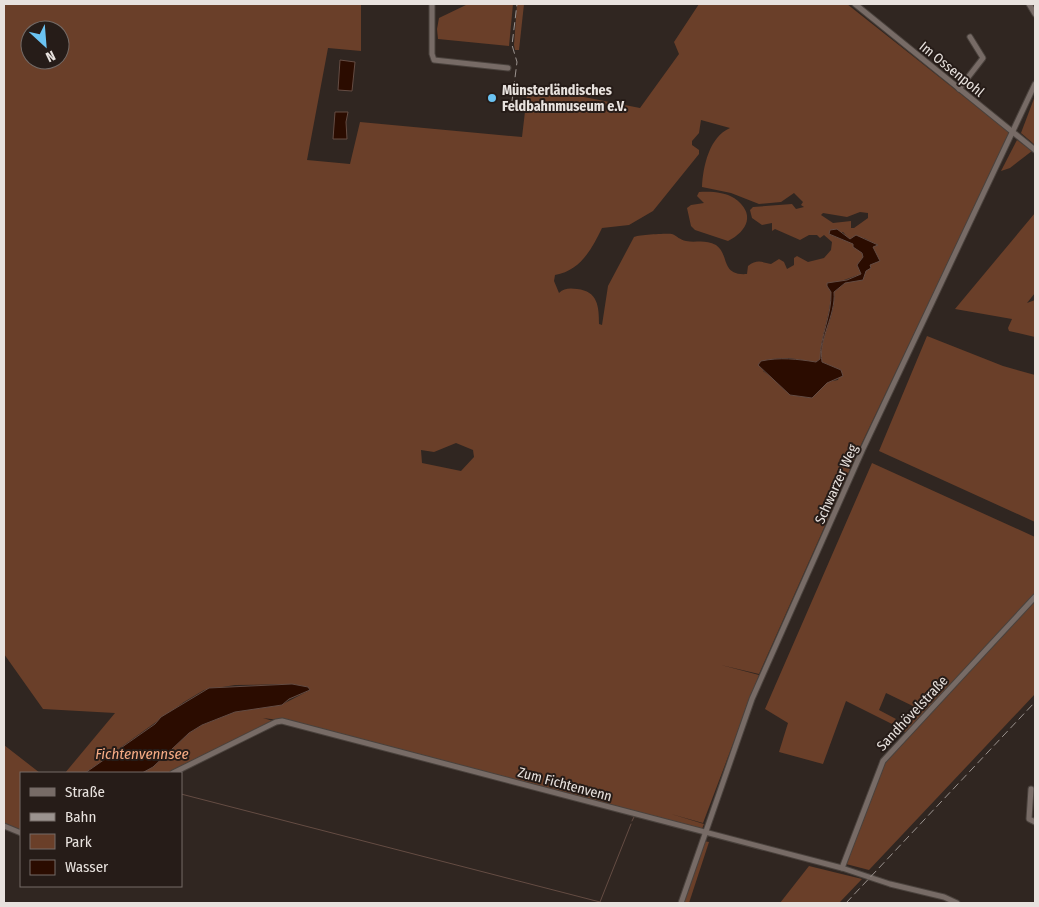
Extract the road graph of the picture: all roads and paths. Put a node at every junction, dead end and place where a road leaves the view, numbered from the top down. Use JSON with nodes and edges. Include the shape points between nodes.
{"nodes":[{"id":1,"x":432,"y":4,"type":"edge"},
{"id":2,"x":855,"y":4,"type":"edge"},
{"id":3,"x":1029,"y":4,"type":"edge"},
{"id":4,"x":1035,"y":14,"type":"edge"},
{"id":5,"x":970,"y":36,"type":"dead end"},
{"id":6,"x":508,"y":68,"type":"dead end"},
{"id":7,"x":1035,"y":84,"type":"edge"},
{"id":8,"x":959,"y":89,"type":"junction"},
{"id":9,"x":1014,"y":134,"type":"junction"},
{"id":10,"x":1035,"y":150,"type":"edge"},
{"id":11,"x":1035,"y":597,"type":"edge"},
{"id":12,"x":175,"y":772,"type":"edge"},
{"id":13,"x":1031,"y":789,"type":"dead end"},
{"id":14,"x":1035,"y":822,"type":"edge"},
{"id":15,"x":4,"y":826,"type":"edge"},
{"id":16,"x":20,"y":833,"type":"edge"},
{"id":17,"x":705,"y":833,"type":"junction"},
{"id":18,"x":842,"y":868,"type":"junction"},
{"id":19,"x":681,"y":903,"type":"edge"},
{"id":20,"x":957,"y":903,"type":"edge"}],
"edges":[{"from":1,"to":6,"type":"street","via":[[434,60]]},
{"from":2,"to":8,"type":"street","name":"Im Ossenpohl"},
{"from":3,"to":4,"type":"street"},
{"from":5,"to":8,"type":"street","via":[[983,58]]},
{"from":7,"to":9,"type":"street","name":"Schwarzer Weg"},
{"from":8,"to":9,"type":"street","name":"Im Ossenpohl"},
{"from":9,"to":10,"type":"street","name":"Im Ossenpohl"},
{"from":9,"to":17,"type":"street","name":"Schwarzer Weg","via":[[862,451],[752,699]]},
{"from":11,"to":18,"type":"street","name":"Sandhövelstraße","via":[[883,761]]},
{"from":12,"to":17,"type":"street","name":"Zum Fichtenvenn","via":[[282,721]]},
{"from":13,"to":14,"type":"street","via":[[1028,819]]},
{"from":15,"to":16,"type":"street"},
{"from":17,"to":18,"type":"street","name":"Zum Fichtenvenn"},
{"from":17,"to":19,"type":"street","name":"Schwarzer Weg"},
{"from":18,"to":20,"type":"street","name":"Zum Fichtenvenn","via":[[890,884],[944,896]]}]}
